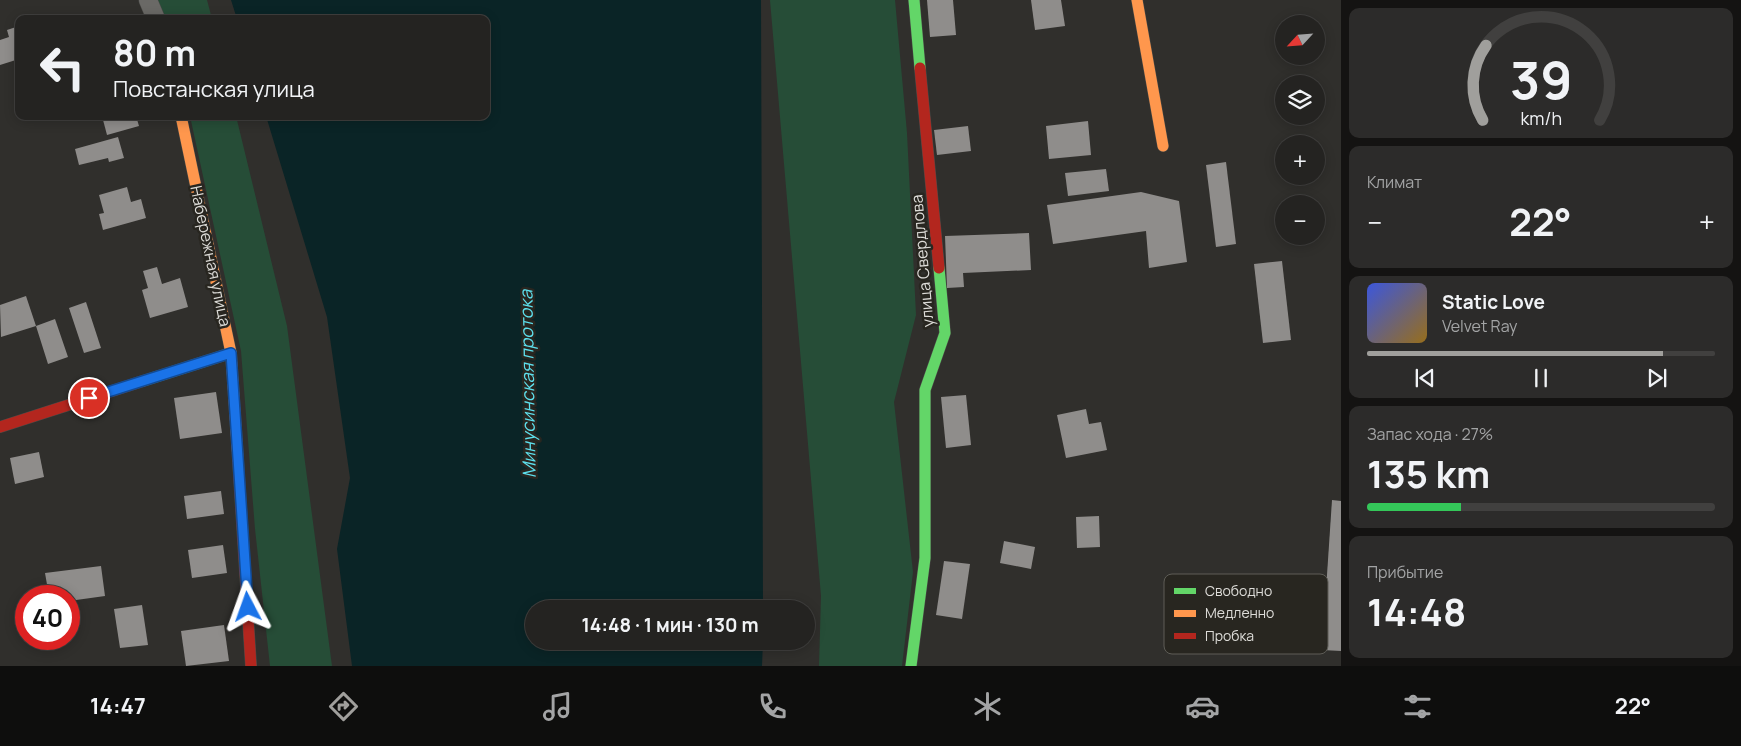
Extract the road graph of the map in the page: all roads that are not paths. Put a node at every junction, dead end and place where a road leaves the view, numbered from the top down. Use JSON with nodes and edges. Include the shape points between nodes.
{"nodes":[{"id":1,"x":148,"y":0,"type":"edge"},
{"id":2,"x":914,"y":0,"type":"edge"},
{"id":3,"x":1137,"y":0,"type":"edge"},
{"id":4,"x":154,"y":15,"type":"edge"},
{"id":5,"x":183,"y":120,"type":"edge"},
{"id":6,"x":1163,"y":146,"type":"dead end"},
{"id":7,"x":231,"y":353,"type":"junction"},
{"id":8,"x":0,"y":427,"type":"edge"},
{"id":9,"x":251,"y":666,"type":"edge"},
{"id":10,"x":911,"y":666,"type":"edge"}],
"edges":[{"from":1,"to":4,"type":"street"},
{"from":2,"to":10,"type":"street","name":"улица Свердлова","via":[[945,333],[925,390],[925,558]]},
{"from":3,"to":6,"type":"street"},
{"from":5,"to":7,"type":"street","name":"Набережная улица"},
{"from":7,"to":8,"type":"street"},
{"from":7,"to":9,"type":"street","name":"Набережная улица"}]}
